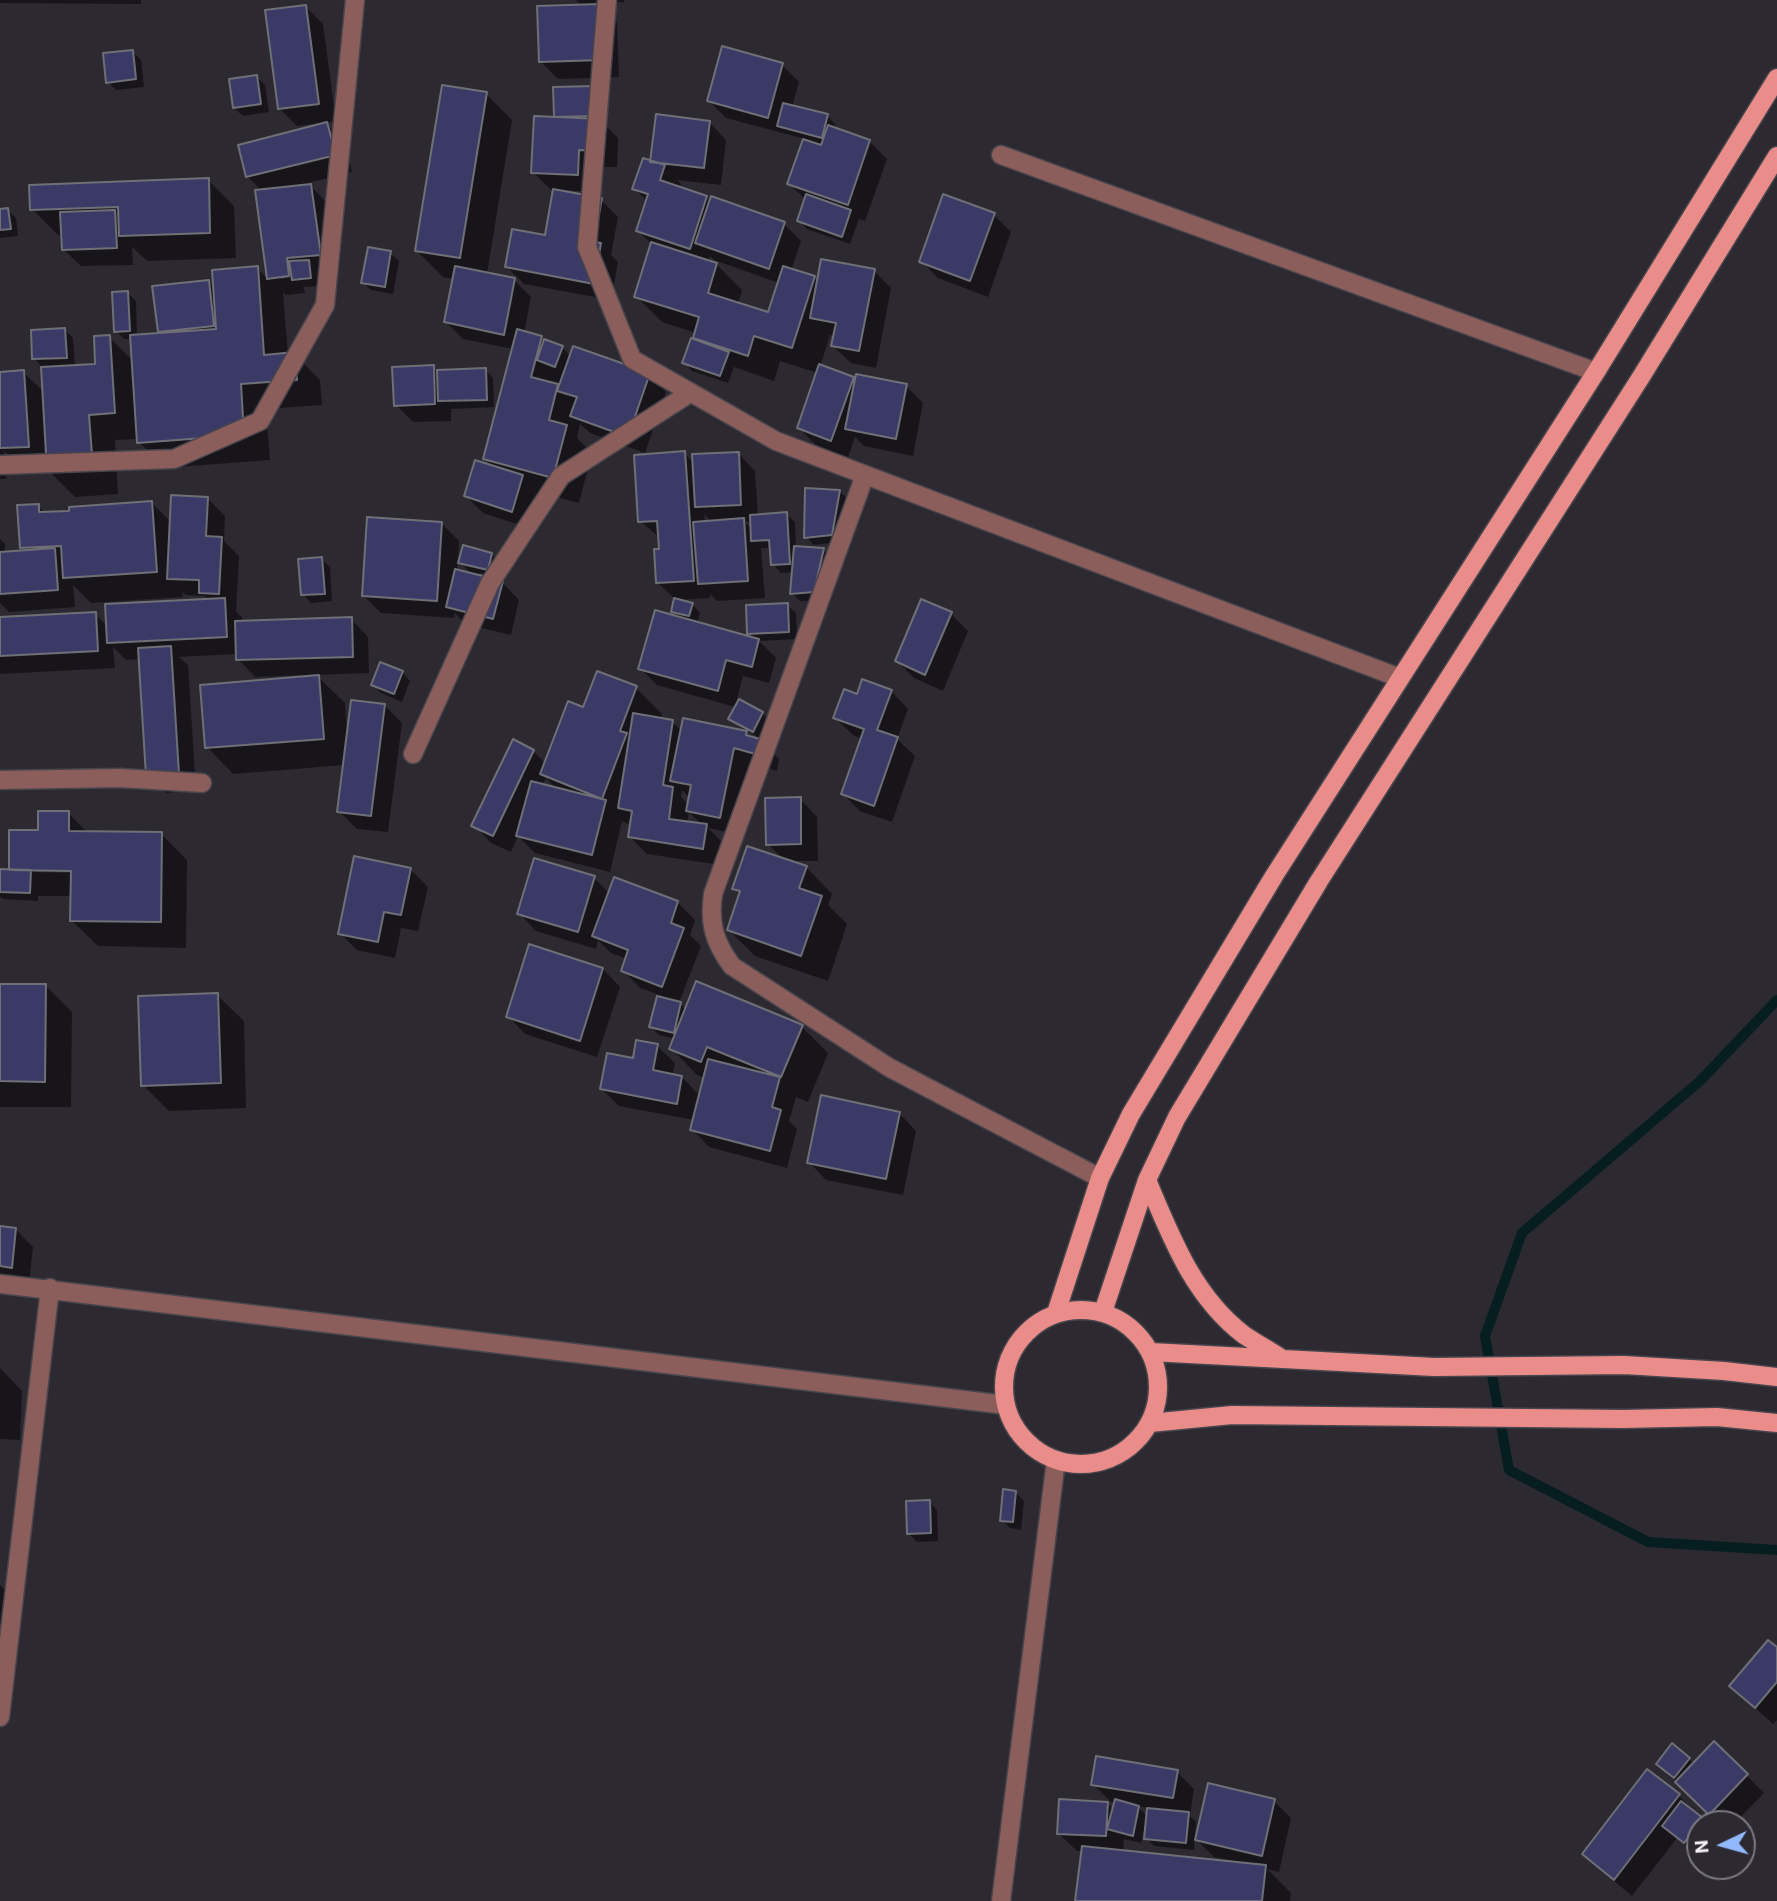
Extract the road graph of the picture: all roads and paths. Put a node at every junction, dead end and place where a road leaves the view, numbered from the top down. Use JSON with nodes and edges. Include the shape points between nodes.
{"nodes":[{"id":1,"x":355,"y":0,"type":"edge"},
{"id":2,"x":607,"y":0,"type":"edge"},
{"id":3,"x":1777,"y":78,"type":"edge"},
{"id":4,"x":1001,"y":156,"type":"dead end"},
{"id":5,"x":1777,"y":156,"type":"edge"},
{"id":6,"x":1596,"y":372,"type":"junction"},
{"id":7,"x":690,"y":393,"type":"junction"},
{"id":8,"x":0,"y":465,"type":"edge"},
{"id":9,"x":865,"y":475,"type":"junction"},
{"id":10,"x":1400,"y":678,"type":"junction"},
{"id":11,"x":412,"y":754,"type":"dead end"},
{"id":12,"x":0,"y":780,"type":"edge"},
{"id":13,"x":202,"y":783,"type":"dead end"},
{"id":14,"x":1100,"y":1178,"type":"junction"},
{"id":15,"x":1147,"y":1180,"type":"junction"},
{"id":16,"x":0,"y":1284,"type":"edge"},
{"id":17,"x":50,"y":1288,"type":"junction"},
{"id":18,"x":1103,"y":1312,"type":"junction"},
{"id":19,"x":1056,"y":1313,"type":"junction"},
{"id":20,"x":1150,"y":1352,"type":"junction"},
{"id":21,"x":1284,"y":1360,"type":"junction"},
{"id":22,"x":1777,"y":1377,"type":"edge"},
{"id":23,"x":1006,"y":1405,"type":"junction"},
{"id":24,"x":1150,"y":1423,"type":"junction"},
{"id":25,"x":1777,"y":1423,"type":"edge"},
{"id":26,"x":1056,"y":1460,"type":"junction"},
{"id":27,"x":0,"y":1717,"type":"edge"},
{"id":28,"x":1001,"y":1901,"type":"edge"}],
"edges":[{"from":1,"to":8,"type":"street","via":[[325,305],[260,421],[174,459]]},
{"from":2,"to":7,"type":"street","via":[[587,247],[632,359]]},
{"from":3,"to":6,"type":"main road"},
{"from":4,"to":6,"type":"street"},
{"from":5,"to":15,"type":"main road","via":[[1319,881],[1177,1117]]},
{"from":6,"to":10,"type":"main road"},
{"from":7,"to":9,"type":"street","via":[[776,441]]},
{"from":7,"to":11,"type":"street","via":[[561,476],[490,583]]},
{"from":9,"to":10,"type":"street"},
{"from":9,"to":14,"type":"street","via":[[713,894],[712,933],[732,966],[879,1061]]},
{"from":10,"to":14,"type":"main road","via":[[1131,1114]]},
{"from":12,"to":13,"type":"street","via":[[120,778]]},
{"from":14,"to":19,"type":"main road"},
{"from":15,"to":18,"type":"main road"},
{"from":15,"to":21,"type":"main road","via":[[1177,1251],[1207,1299],[1244,1334]]},
{"from":16,"to":17,"type":"street"},
{"from":17,"to":23,"type":"street"},
{"from":17,"to":27,"type":"street"},
{"from":18,"to":19,"type":"main road"},
{"from":18,"to":20,"type":"main road","via":[[1123,1321]]},
{"from":19,"to":23,"type":"main road","via":[[1035,1324],[1013,1350],[1004,1383]]},
{"from":20,"to":21,"type":"main road"},
{"from":20,"to":24,"type":"main road","via":[[1159,1388]]},
{"from":21,"to":22,"type":"main road","via":[[1434,1367],[1624,1365]]},
{"from":23,"to":26,"type":"main road","via":[[1016,1429],[1034,1448]]},
{"from":24,"to":25,"type":"main road","via":[[1232,1415],[1717,1417]]},
{"from":24,"to":26,"type":"main road","via":[[1133,1445],[1110,1459],[1083,1465]]},
{"from":26,"to":28,"type":"street"}]}
